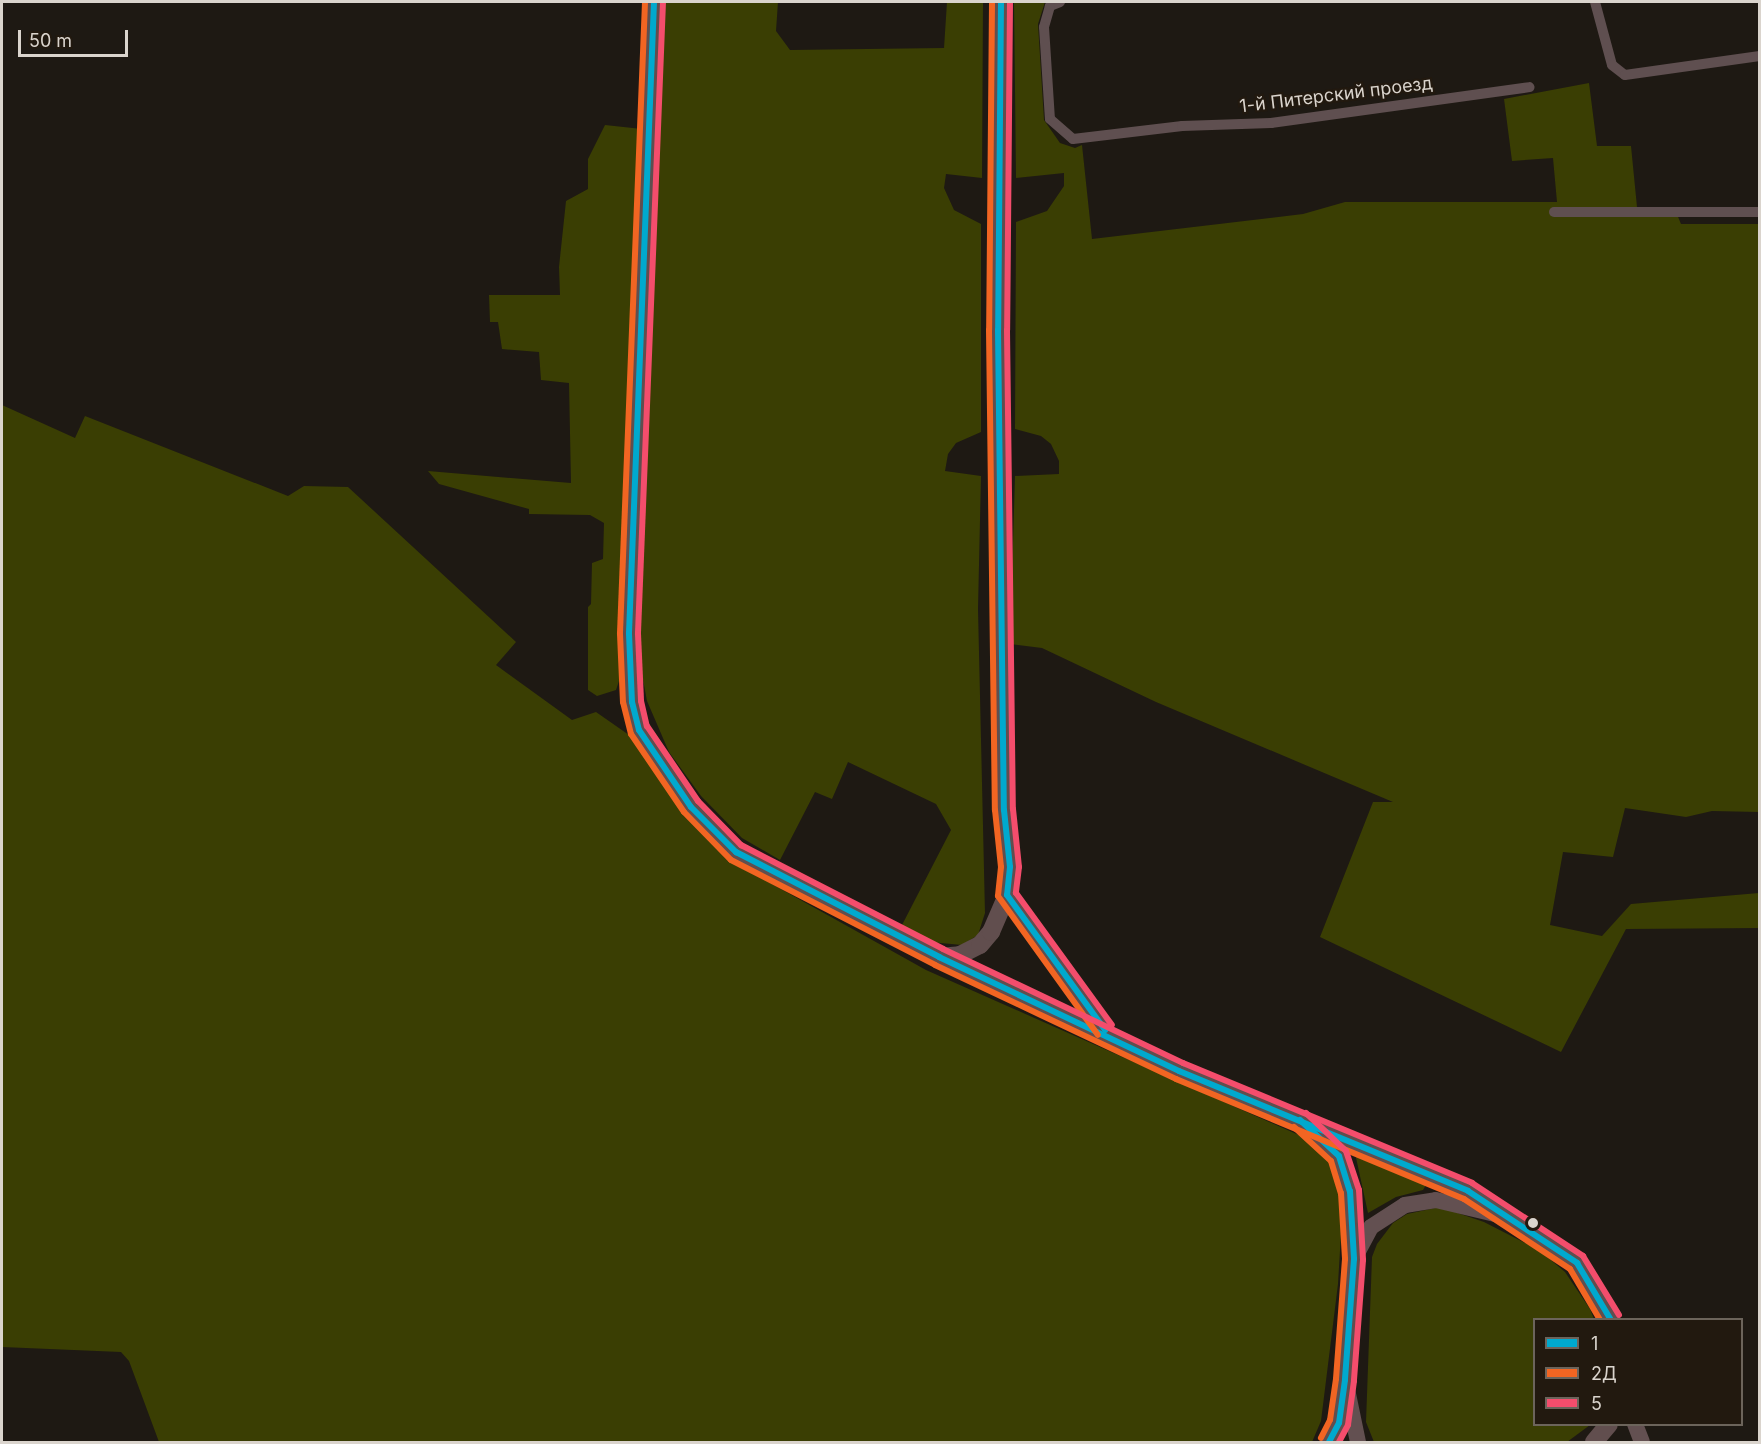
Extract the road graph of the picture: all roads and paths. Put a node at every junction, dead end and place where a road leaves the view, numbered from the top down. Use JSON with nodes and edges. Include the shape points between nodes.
{"nodes":[{"id":1,"x":654,"y":2,"type":"edge"},
{"id":2,"x":1001,"y":2,"type":"edge"},
{"id":3,"x":1595,"y":2,"type":"edge"},
{"id":4,"x":1055,"y":4,"type":"edge"},
{"id":5,"x":1760,"y":57,"type":"edge"},
{"id":6,"x":1530,"y":87,"type":"dead end"},
{"id":7,"x":1554,"y":212,"type":"dead end"},
{"id":8,"x":1760,"y":212,"type":"edge"},
{"id":9,"x":1007,"y":895,"type":"junction"},
{"id":10,"x":939,"y":957,"type":"junction"},
{"id":11,"x":1113,"y":1040,"type":"junction"},
{"id":12,"x":1305,"y":1123,"type":"junction"},
{"id":13,"x":1530,"y":1228,"type":"junction"},
{"id":14,"x":1354,"y":1259,"type":"junction"},
{"id":15,"x":1610,"y":1318,"type":"edge"},
{"id":16,"x":1345,"y":1380,"type":"junction"},
{"id":17,"x":1608,"y":1426,"type":"edge"},
{"id":18,"x":1635,"y":1426,"type":"edge"},
{"id":19,"x":1329,"y":1443,"type":"edge"},
{"id":20,"x":1358,"y":1443,"type":"edge"},
{"id":21,"x":1594,"y":1443,"type":"edge"},
{"id":22,"x":1642,"y":1443,"type":"edge"}],
"edges":[{"from":1,"to":10,"type":"main road","via":[[629,634],[632,702],[639,730],[691,807],[736,852]]},
{"from":2,"to":9,"type":"main road","via":[[998,330]]},
{"from":3,"to":5,"type":"street","via":[[1612,65],[1625,75]]},
{"from":4,"to":6,"type":"street","name":"1-й Питерский проезд","via":[[1044,27],[1050,119],[1073,139],[1182,126],[1271,123]]},
{"from":7,"to":8,"type":"street"},
{"from":9,"to":10,"type":"main road","via":[[991,932],[980,945],[960,955]]},
{"from":9,"to":11,"type":"main road"},
{"from":10,"to":11,"type":"main road"},
{"from":11,"to":12,"type":"main road"},
{"from":12,"to":13,"type":"main road","via":[[1444,1178]]},
{"from":12,"to":14,"type":"main road","via":[[1339,1156],[1347,1175]]},
{"from":13,"to":14,"type":"street","via":[[1462,1204],[1418,1202],[1393,1210],[1371,1227]]},
{"from":13,"to":15,"type":"main road","via":[[1577,1263]]},
{"from":14,"to":16,"type":"main road"},
{"from":16,"to":19,"type":"main road","via":[[1339,1423]]},
{"from":16,"to":20,"type":"street"},
{"from":17,"to":21,"type":"main road"},
{"from":18,"to":22,"type":"street"}]}
